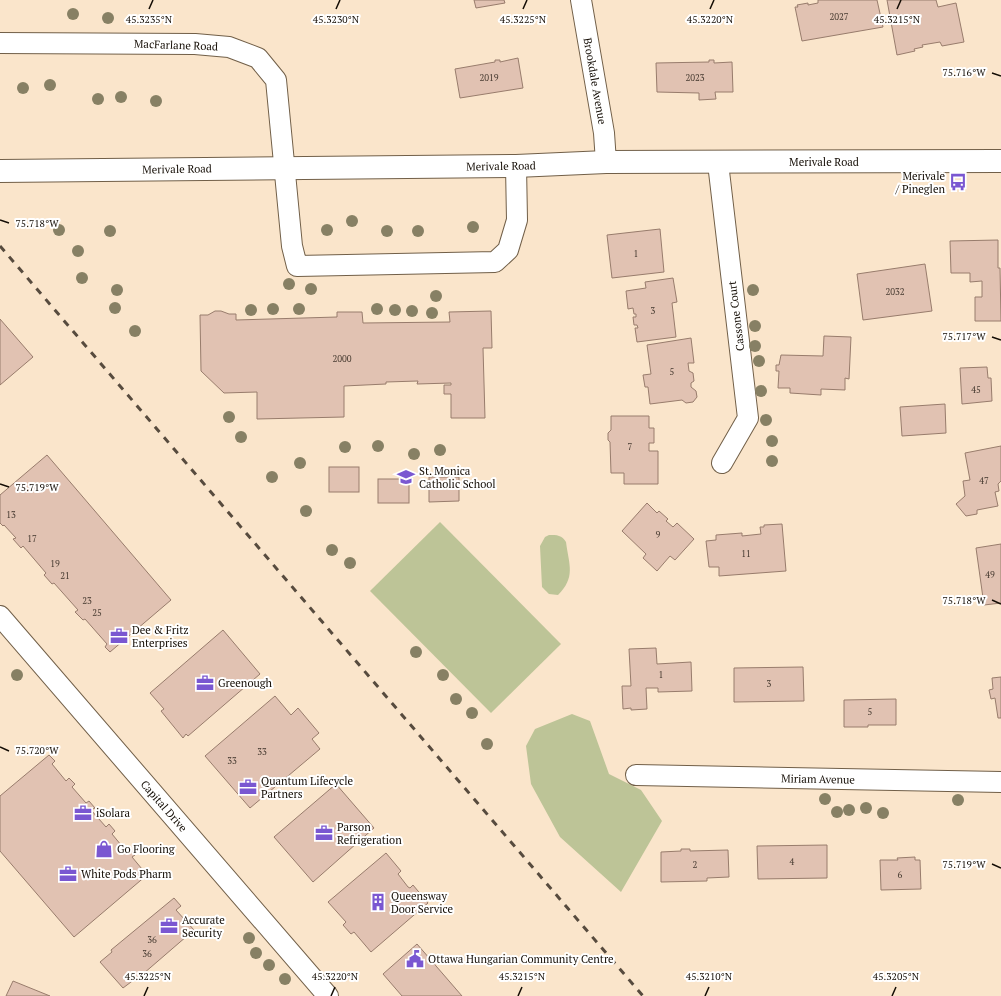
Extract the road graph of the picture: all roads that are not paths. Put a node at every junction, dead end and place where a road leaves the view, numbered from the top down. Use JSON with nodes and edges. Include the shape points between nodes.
{"nodes":[{"id":1,"x":581,"y":0,"type":"edge"},
{"id":2,"x":0,"y":43,"type":"edge"},
{"id":3,"x":1001,"y":161,"type":"edge"},
{"id":4,"x":606,"y":162,"type":"junction"},
{"id":5,"x":718,"y":163,"type":"junction"},
{"id":6,"x":516,"y":166,"type":"junction"},
{"id":7,"x":284,"y":168,"type":"junction"},
{"id":8,"x":0,"y":171,"type":"edge"},
{"id":9,"x":722,"y":463,"type":"dead end"},
{"id":10,"x":0,"y":616,"type":"edge"},
{"id":11,"x":636,"y":775,"type":"dead end"},
{"id":12,"x":1001,"y":782,"type":"edge"},
{"id":13,"x":328,"y":996,"type":"edge"}],
"edges":[{"from":1,"to":4,"type":"street","name":"Brookdale Avenue","via":[[604,133]]},
{"from":2,"to":7,"type":"street","name":"MacFarlane Road","via":[[195,44],[229,48],[258,58],[276,80]]},
{"from":3,"to":5,"type":"main road","name":"Merivale Road"},
{"from":4,"to":5,"type":"main road","name":"Merivale Road"},
{"from":4,"to":6,"type":"main road","name":"Merivale Road"},
{"from":5,"to":9,"type":"street","name":"Cassone Court","via":[[748,418]]},
{"from":6,"to":7,"type":"main road","name":"Merivale Road"},
{"from":6,"to":7,"type":"street","name":"MacFarlane Road","via":[[517,220],[508,250],[495,262],[297,266],[292,246]]},
{"from":7,"to":8,"type":"main road","name":"Merivale Road"},
{"from":10,"to":13,"type":"street","name":"Capital Drive"},
{"from":11,"to":12,"type":"street","name":"Miriam Avenue"}]}
